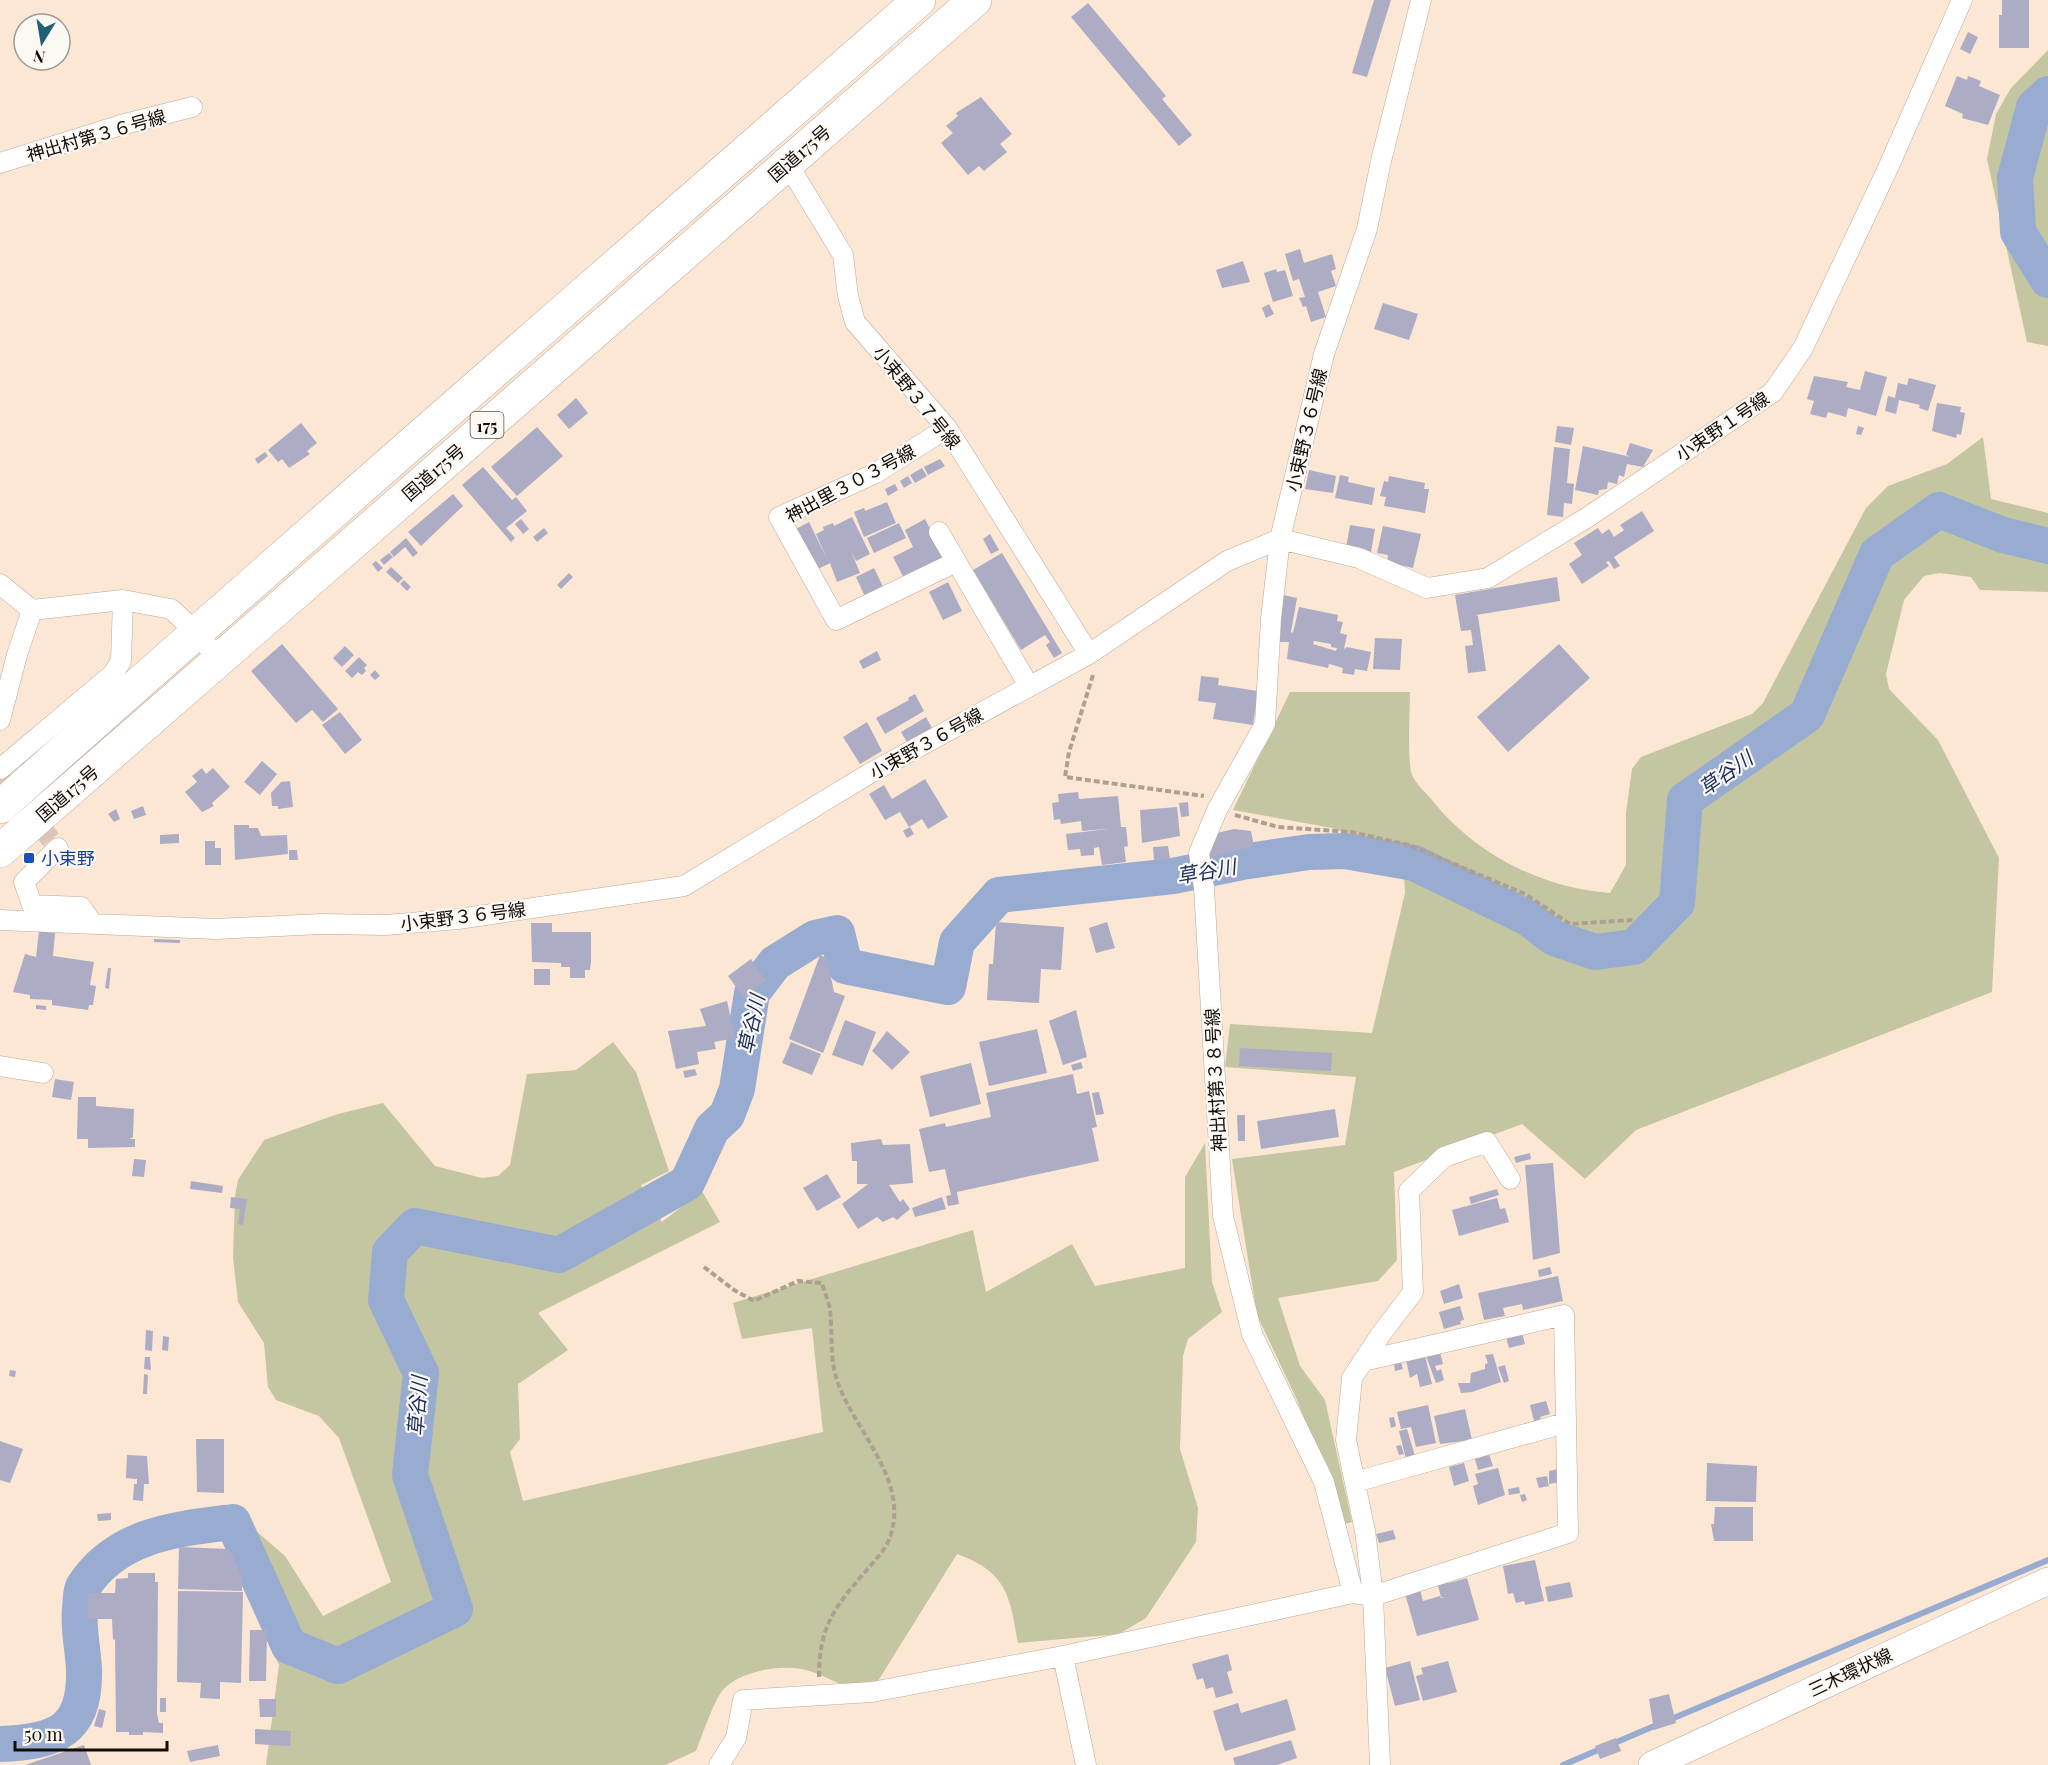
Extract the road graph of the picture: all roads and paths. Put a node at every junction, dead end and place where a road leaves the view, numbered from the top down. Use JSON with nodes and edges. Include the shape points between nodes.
{"nodes":[{"id":1,"x":919,"y":0,"type":"edge"},
{"id":2,"x":975,"y":0,"type":"edge"},
{"id":3,"x":1421,"y":0,"type":"edge"},
{"id":4,"x":1962,"y":0,"type":"edge"},
{"id":5,"x":192,"y":107,"type":"dead end"},
{"id":6,"x":0,"y":163,"type":"edge"},
{"id":7,"x":787,"y":163,"type":"junction"},
{"id":8,"x":947,"y":429,"type":"junction"},
{"id":9,"x":939,"y":532,"type":"dead end"},
{"id":10,"x":1280,"y":539,"type":"junction"},
{"id":11,"x":957,"y":562,"type":"junction"},
{"id":12,"x":0,"y":584,"type":"edge"},
{"id":13,"x":123,"y":600,"type":"junction"},
{"id":14,"x":32,"y":610,"type":"junction"},
{"id":15,"x":196,"y":632,"type":"junction"},
{"id":16,"x":1096,"y":650,"type":"junction"},
{"id":17,"x":220,"y":661,"type":"junction"},
{"id":18,"x":1029,"y":686,"type":"junction"},
{"id":19,"x":0,"y":720,"type":"edge"},
{"id":20,"x":0,"y":769,"type":"edge"},
{"id":21,"x":0,"y":807,"type":"edge"},
{"id":22,"x":1217,"y":810,"type":"junction"},
{"id":23,"x":58,"y":848,"type":"dead end"},
{"id":24,"x":0,"y":851,"type":"edge"},
{"id":25,"x":0,"y":920,"type":"edge"},
{"id":26,"x":1633,"y":920,"type":"dead end"},
{"id":27,"x":93,"y":924,"type":"junction"},
{"id":28,"x":0,"y":1066,"type":"edge"},
{"id":29,"x":43,"y":1073,"type":"dead end"},
{"id":30,"x":1510,"y":1179,"type":"dead end"},
{"id":31,"x":704,"y":1267,"type":"dead end"},
{"id":32,"x":1363,"y":1361,"type":"junction"},
{"id":33,"x":1565,"y":1424,"type":"junction"},
{"id":34,"x":1355,"y":1482,"type":"junction"},
{"id":35,"x":2048,"y":1581,"type":"edge"},
{"id":36,"x":1353,"y":1593,"type":"junction"},
{"id":37,"x":1373,"y":1596,"type":"junction"},
{"id":38,"x":1063,"y":1656,"type":"junction"},
{"id":39,"x":819,"y":1695,"type":"junction"},
{"id":40,"x":719,"y":1765,"type":"edge"},
{"id":41,"x":1086,"y":1765,"type":"edge"},
{"id":42,"x":1380,"y":1765,"type":"edge"},
{"id":43,"x":1652,"y":1765,"type":"edge"}],
"edges":[{"from":1,"to":15,"type":"highway","name":"国道175号","number":"175"},
{"from":2,"to":7,"type":"highway","name":"国道175号","number":"175"},
{"from":3,"to":10,"type":"street","name":"小束野３６号線","via":[[1367,230],[1324,354]]},
{"from":4,"to":10,"type":"street","name":"小束野１号線","via":[[1803,348],[1773,392],[1588,517],[1488,578],[1427,588],[1359,558]]},
{"from":5,"to":6,"type":"street","name":"神出村第３６号線"},
{"from":7,"to":8,"type":"street","name":"小束野３７号線","via":[[843,255],[855,322]]},
{"from":7,"to":17,"type":"highway","name":"国道175号","number":"175"},
{"from":8,"to":11,"type":"street","name":"神出里３０３号線","via":[[876,473],[779,517],[836,621]]},
{"from":8,"to":16,"type":"street","name":"小束野３７号線"},
{"from":9,"to":11,"type":"street"},
{"from":10,"to":16,"type":"street","name":"小束野３６号線","via":[[1227,561]]},
{"from":10,"to":22,"type":"street","name":"神出村第３８号線","via":[[1265,724]]},
{"from":11,"to":18,"type":"street"},
{"from":12,"to":14,"type":"street"},
{"from":13,"to":14,"type":"street"},
{"from":13,"to":15,"type":"street","via":[[171,609]]},
{"from":13,"to":20,"type":"street","via":[[122,661],[113,674]]},
{"from":14,"to":19,"type":"street"},
{"from":15,"to":17,"type":"street"},
{"from":15,"to":21,"type":"highway","name":"国道175号","number":"175"},
{"from":16,"to":18,"type":"street","name":"小束野３６号線"},
{"from":16,"to":22,"type":"path","via":[[1065,777],[1202,795]]},
{"from":17,"to":24,"type":"highway","name":"国道175号","number":"175"},
{"from":18,"to":27,"type":"street","name":"小束野３６号線","via":[[867,775],[684,886],[458,919],[386,925],[216,929]]},
{"from":22,"to":26,"type":"path","via":[[1278,827],[1351,832],[1409,845],[1525,894],[1570,924]]},
{"from":22,"to":36,"type":"street","name":"神出村第３８号線","via":[[1199,853],[1223,1216],[1252,1334],[1324,1482]]},
{"from":23,"to":27,"type":"street","via":[[24,882],[32,905],[81,907]]},
{"from":25,"to":27,"type":"street","name":"小束野３６号線"},
{"from":28,"to":29,"type":"street"},
{"from":30,"to":32,"type":"street","via":[[1487,1142],[1444,1157],[1409,1191],[1413,1292]]},
{"from":31,"to":39,"type":"path","via":[[754,1300],[798,1281],[822,1284],[830,1308],[837,1382],[894,1494],[892,1533],[883,1551],[834,1608],[819,1651]]},
{"from":32,"to":33,"type":"street","via":[[1564,1315]]},
{"from":32,"to":34,"type":"street","via":[[1352,1378],[1346,1440]]},
{"from":33,"to":34,"type":"street"},
{"from":33,"to":37,"type":"street","via":[[1568,1533]]},
{"from":34,"to":37,"type":"street"},
{"from":35,"to":43,"type":"main road","name":"三木環状線"},
{"from":36,"to":37,"type":"street"},
{"from":36,"to":38,"type":"street"},
{"from":37,"to":42,"type":"street"},
{"from":38,"to":39,"type":"street","via":[[872,1692]]},
{"from":38,"to":41,"type":"street"},
{"from":39,"to":40,"type":"street","via":[[743,1700],[736,1738]]}]}
